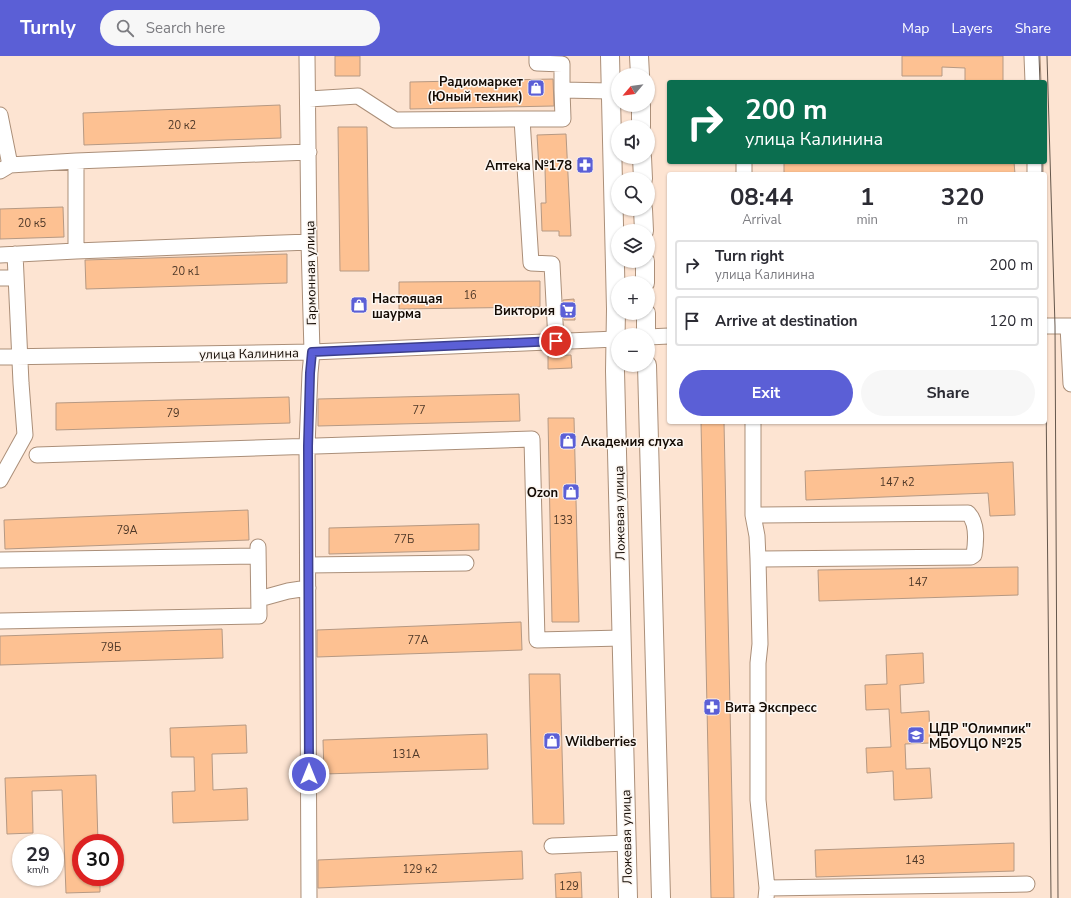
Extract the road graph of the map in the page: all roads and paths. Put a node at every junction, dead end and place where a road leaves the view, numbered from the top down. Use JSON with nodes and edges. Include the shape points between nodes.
{"nodes":[{"id":1,"x":307,"y":56,"type":"edge"},
{"id":2,"x":537,"y":56,"type":"edge"},
{"id":3,"x":610,"y":56,"type":"edge"},
{"id":4,"x":639,"y":56,"type":"edge"},
{"id":5,"x":1032,"y":56,"type":"edge"},
{"id":6,"x":640,"y":68,"type":"edge"},
{"id":7,"x":1032,"y":80,"type":"edge"},
{"id":8,"x":562,"y":90,"type":"junction"},
{"id":9,"x":611,"y":91,"type":"joint"},
{"id":10,"x":309,"y":99,"type":"junction"},
{"id":11,"x":612,"y":112,"type":"edge"},
{"id":12,"x":0,"y":115,"type":"edge"},
{"id":13,"x":522,"y":119,"type":"junction"},
{"id":14,"x":309,"y":152,"type":"junction"},
{"id":15,"x":76,"y":161,"type":"junction"},
{"id":16,"x":5,"y":168,"type":"edge"},
{"id":17,"x":309,"y":242,"type":"junction"},
{"id":18,"x":76,"y":251,"type":"junction"},
{"id":19,"x":15,"y":254,"type":"junction"},
{"id":20,"x":0,"y":255,"type":"edge"},
{"id":21,"x":0,"y":278,"type":"edge"},
{"id":22,"x":16,"y":278,"type":"junction"},
{"id":23,"x":1047,"y":326,"type":"edge"},
{"id":24,"x":1070,"y":326,"type":"edge"},
{"id":25,"x":617,"y":328,"type":"edge"},
{"id":26,"x":655,"y":336,"type":"edge"},
{"id":27,"x":667,"y":336,"type":"edge"},
{"id":28,"x":611,"y":339,"type":"edge"},
{"id":29,"x":556,"y":341,"type":"junction"},
{"id":30,"x":312,"y":352,"type":"junction"},
{"id":31,"x":0,"y":357,"type":"edge"},
{"id":32,"x":20,"y":357,"type":"junction"},
{"id":33,"x":618,"y":372,"type":"edge"},
{"id":34,"x":647,"y":372,"type":"edge"},
{"id":35,"x":1071,"y":384,"type":"edge"},
{"id":36,"x":753,"y":424,"type":"edge"},
{"id":37,"x":308,"y":446,"type":"junction"},
{"id":38,"x":37,"y":455,"type":"dead end"},
{"id":39,"x":0,"y":480,"type":"edge"},
{"id":40,"x":753,"y":515,"type":"junction"},
{"id":41,"x":758,"y":559,"type":"junction"},
{"id":42,"x":0,"y":560,"type":"edge"},
{"id":43,"x":466,"y":563,"type":"dead end"},
{"id":44,"x":308,"y":565,"type":"junction"},
{"id":45,"x":308,"y":588,"type":"junction"},
{"id":46,"x":259,"y":599,"type":"junction"},
{"id":47,"x":0,"y":621,"type":"edge"},
{"id":48,"x":622,"y":638,"type":"junction"},
{"id":49,"x":627,"y":843,"type":"junction"},
{"id":50,"x":552,"y":846,"type":"dead end"},
{"id":51,"x":1027,"y":884,"type":"dead end"},
{"id":52,"x":960,"y":891,"type":"edge"},
{"id":53,"x":767,"y":893,"type":"edge"},
{"id":54,"x":309,"y":898,"type":"edge"},
{"id":55,"x":628,"y":898,"type":"edge"},
{"id":56,"x":662,"y":898,"type":"edge"}],
"edges":[{"from":1,"to":10,"type":"street","name":"Гармонная улица"},
{"from":2,"to":8,"type":"street","via":[[537,63],[562,64]]},
{"from":3,"to":9,"type":"main road","name":"Ложевая улица"},
{"from":4,"to":6,"type":"main road"},
{"from":5,"to":7,"type":"street"},
{"from":8,"to":9,"type":"street"},
{"from":8,"to":13,"type":"street","via":[[563,119]]},
{"from":10,"to":13,"type":"street","via":[[358,96],[395,120]]},
{"from":10,"to":14,"type":"street","name":"Гармонная улица"},
{"from":11,"to":25,"type":"main road","name":"Ложевая улица"},
{"from":12,"to":16,"type":"street"},
{"from":13,"to":29,"type":"street","via":[[531,263],[552,264]]},
{"from":14,"to":15,"type":"street"},
{"from":14,"to":17,"type":"street","name":"Гармонная улица"},
{"from":15,"to":16,"type":"street"},
{"from":15,"to":18,"type":"street"},
{"from":17,"to":18,"type":"street"},
{"from":17,"to":30,"type":"street","name":"Гармонная улица"},
{"from":18,"to":19,"type":"street"},
{"from":19,"to":20,"type":"street"},
{"from":19,"to":22,"type":"street"},
{"from":21,"to":22,"type":"street"},
{"from":22,"to":32,"type":"street"},
{"from":23,"to":24,"type":"street"},
{"from":24,"to":35,"type":"street"},
{"from":26,"to":27,"type":"street"},
{"from":28,"to":29,"type":"street","name":"улица Калинина"},
{"from":29,"to":30,"type":"street","name":"улица Калинина"},
{"from":30,"to":32,"type":"street","name":"улица Калинина"},
{"from":30,"to":37,"type":"street","name":"Гармонная улица"},
{"from":31,"to":32,"type":"street","name":"улица Калинина"},
{"from":32,"to":39,"type":"street","via":[[25,435]]},
{"from":33,"to":48,"type":"main road","name":"Ложевая улица"},
{"from":34,"to":56,"type":"main road"},
{"from":36,"to":40,"type":"street"},
{"from":37,"to":38,"type":"street"},
{"from":37,"to":44,"type":"street","name":"Гармонная улица"},
{"from":37,"to":48,"type":"street","via":[[532,439],[537,640]]},
{"from":40,"to":41,"type":"street"},
{"from":40,"to":41,"type":"street","via":[[968,513],[974,522],[975,547],[974,555],[971,557]]},
{"from":41,"to":53,"type":"street","via":[[758,800]]},
{"from":42,"to":46,"type":"street","via":[[258,551]]},
{"from":43,"to":44,"type":"street"},
{"from":44,"to":45,"type":"street","name":"Гармонная улица"},
{"from":45,"to":46,"type":"street"},
{"from":45,"to":54,"type":"street","name":"Гармонная улица"},
{"from":46,"to":47,"type":"street","via":[[259,616]]},
{"from":48,"to":49,"type":"main road","name":"Ложевая улица"},
{"from":49,"to":50,"type":"street"},
{"from":49,"to":55,"type":"main road","name":"Ложевая улица"},
{"from":51,"to":52,"type":"street"},
{"from":52,"to":53,"type":"street"}]}
